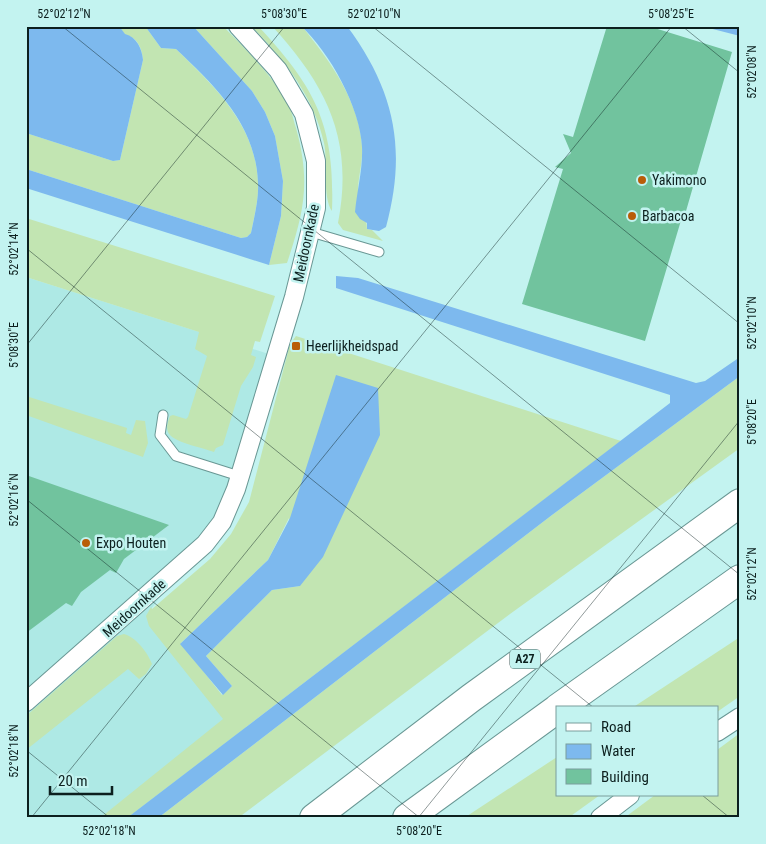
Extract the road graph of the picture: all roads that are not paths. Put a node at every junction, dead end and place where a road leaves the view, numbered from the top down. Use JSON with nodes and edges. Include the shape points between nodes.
{"nodes":[{"id":1,"x":238,"y":26,"type":"edge"},
{"id":2,"x":311,"y":232,"type":"junction"},
{"id":3,"x":379,"y":252,"type":"dead end"},
{"id":4,"x":163,"y":415,"type":"dead end"},
{"id":5,"x":239,"y":476,"type":"junction"},
{"id":6,"x":740,"y":503,"type":"edge"},
{"id":7,"x":740,"y":579,"type":"edge"},
{"id":8,"x":26,"y":702,"type":"edge"},
{"id":9,"x":561,"y":706,"type":"edge"},
{"id":10,"x":556,"y":709,"type":"edge"},
{"id":11,"x":740,"y":717,"type":"edge"},
{"id":12,"x":718,"y":731,"type":"edge"},
{"id":13,"x":629,"y":796,"type":"edge"},
{"id":14,"x":314,"y":818,"type":"edge"},
{"id":15,"x":407,"y":818,"type":"edge"},
{"id":16,"x":600,"y":818,"type":"edge"}],
"edges":[{"from":1,"to":2,"type":"street","name":"Meidoornkade","via":[[278,70],[304,114],[316,168],[316,208]]},
{"from":2,"to":3,"type":"lane"},
{"from":2,"to":5,"type":"street","name":"Meidoornkade"},
{"from":4,"to":5,"type":"lane","via":[[160,435],[176,456]]},
{"from":5,"to":8,"type":"street","name":"Meidoornkade","via":[[222,522],[204,544]]},
{"from":6,"to":14,"type":"highway","number":"A27","via":[[471,698]]},
{"from":7,"to":9,"type":"highway"},
{"from":10,"to":15,"type":"highway"},
{"from":11,"to":12,"type":"street"},
{"from":13,"to":16,"type":"street"}]}
